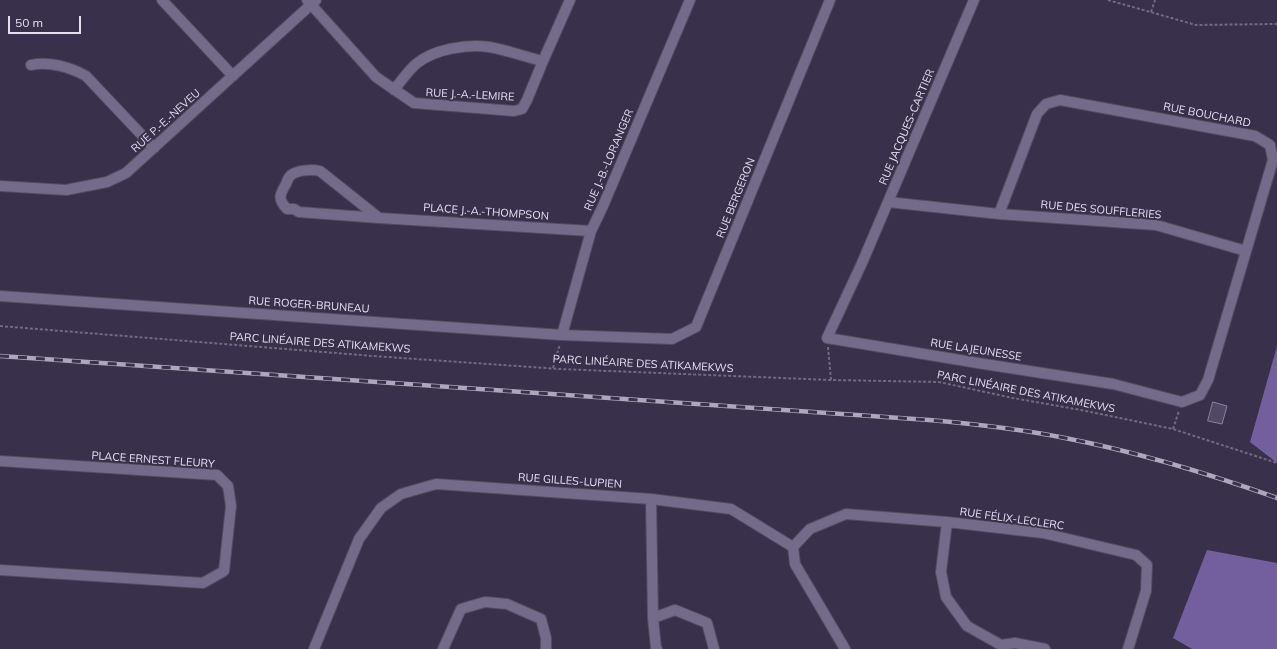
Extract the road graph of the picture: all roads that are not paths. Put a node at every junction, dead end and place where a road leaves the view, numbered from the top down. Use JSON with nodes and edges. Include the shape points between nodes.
{"nodes":[{"id":1,"x":162,"y":0,"type":"edge"},
{"id":2,"x":570,"y":0,"type":"edge"},
{"id":3,"x":690,"y":0,"type":"edge"},
{"id":4,"x":830,"y":0,"type":"edge"},
{"id":5,"x":974,"y":0,"type":"edge"},
{"id":6,"x":312,"y":2,"type":"edge"},
{"id":7,"x":543,"y":61,"type":"junction"},
{"id":8,"x":31,"y":65,"type":"dead end"},
{"id":9,"x":233,"y":76,"type":"junction"},
{"id":10,"x":394,"y":90,"type":"junction"},
{"id":11,"x":154,"y":148,"type":"junction"},
{"id":12,"x":0,"y":186,"type":"edge"},
{"id":13,"x":888,"y":202,"type":"junction"},
{"id":14,"x":999,"y":214,"type":"junction"},
{"id":15,"x":379,"y":218,"type":"junction"},
{"id":16,"x":591,"y":231,"type":"junction"},
{"id":17,"x":1246,"y":251,"type":"junction"},
{"id":18,"x":0,"y":296,"type":"edge"},
{"id":19,"x":562,"y":335,"type":"junction"},
{"id":20,"x":616,"y":337,"type":"joint"},
{"id":21,"x":827,"y":338,"type":"joint"},
{"id":22,"x":1182,"y":402,"type":"joint"},
{"id":23,"x":0,"y":462,"type":"edge"},
{"id":24,"x":651,"y":499,"type":"junction"},
{"id":25,"x":947,"y":522,"type":"junction"},
{"id":26,"x":793,"y":547,"type":"junction"},
{"id":27,"x":0,"y":570,"type":"edge"},
{"id":28,"x":653,"y":618,"type":"junction"},
{"id":29,"x":314,"y":649,"type":"edge"},
{"id":30,"x":443,"y":649,"type":"edge"},
{"id":31,"x":546,"y":649,"type":"edge"},
{"id":32,"x":657,"y":649,"type":"edge"},
{"id":33,"x":714,"y":649,"type":"edge"},
{"id":34,"x":845,"y":649,"type":"edge"},
{"id":35,"x":1045,"y":649,"type":"edge"},
{"id":36,"x":1128,"y":649,"type":"edge"}],
"edges":[{"from":1,"to":9,"type":"street"},
{"from":2,"to":7,"type":"street","name":"RUE J.-A.-LEMIRE"},
{"from":3,"to":16,"type":"street","name":"RUE J.-B.-LORANGER"},
{"from":4,"to":20,"type":"street","name":"RUE BERGERON","via":[[696,327],[672,339]]},
{"from":5,"to":13,"type":"street","name":"RUE JACQUES-CARTIER"},
{"from":6,"to":9,"type":"street","name":"RUE P.-E.-NEVEU"},
{"from":6,"to":10,"type":"street","name":"RUE J.-A.-LEMIRE","via":[[376,77]]},
{"from":7,"to":10,"type":"street","via":[[489,47],[457,47],[431,54],[411,69]]},
{"from":7,"to":10,"type":"street","name":"RUE J.-A.-LEMIRE","via":[[522,109],[514,112],[414,103]]},
{"from":8,"to":11,"type":"street","via":[[38,63],[60,66],[86,76]]},
{"from":9,"to":11,"type":"street","name":"RUE P.-E.-NEVEU"},
{"from":11,"to":12,"type":"street","name":"RUE P.-E.-NEVEU","via":[[126,173],[107,182],[66,190]]},
{"from":13,"to":14,"type":"street","name":"RUE DES SOUFFLERIES"},
{"from":13,"to":21,"type":"street","name":"RUE JACQUES-CARTIER"},
{"from":14,"to":17,"type":"street","name":"RUE DES SOUFFLERIES","via":[[1156,225]]},
{"from":14,"to":17,"type":"street","name":"RUE BOUCHARD","via":[[1037,114],[1046,104],[1060,100],[1256,136],[1270,145],[1273,160]]},
{"from":15,"to":15,"type":"street","name":"PLACE J.-A.-THOMPSON","via":[[320,171],[291,175],[280,198],[281,204],[287,209],[299,212]]},
{"from":15,"to":16,"type":"street","name":"PLACE J.-A.-THOMPSON"},
{"from":16,"to":19,"type":"street","name":"RUE J.-B.-LORANGER"},
{"from":17,"to":22,"type":"street","name":"RUE BOUCHARD","via":[[1208,380],[1200,395]]},
{"from":18,"to":19,"type":"street","name":"RUE ROGER-BRUNEAU"},
{"from":19,"to":20,"type":"street","name":"RUE ROGER-BRUNEAU"},
{"from":21,"to":22,"type":"street","name":"RUE LAJEUNESSE","via":[[1113,384]]},
{"from":23,"to":27,"type":"street","name":"PLACE ERNEST FLEURY","via":[[216,475],[228,486],[231,506],[224,571],[203,583]]},
{"from":24,"to":26,"type":"street","name":"RUE GILLES-LUPIEN","via":[[731,509]]},
{"from":24,"to":28,"type":"street"},
{"from":24,"to":29,"type":"street","name":"RUE GILLES-LUPIEN","via":[[436,484],[401,494],[381,508],[359,539]]},
{"from":25,"to":26,"type":"street","name":"RUE FÉLIX-LECLERC","via":[[846,514],[810,529]]},
{"from":25,"to":35,"type":"street","via":[[941,572],[944,591],[967,626],[1001,645],[1015,643]]},
{"from":25,"to":36,"type":"street","name":"RUE FÉLIX-LECLERC","via":[[1043,533],[1136,555],[1147,564],[1146,591]]},
{"from":26,"to":34,"type":"street","via":[[795,564]]},
{"from":28,"to":32,"type":"street"},
{"from":28,"to":33,"type":"street","via":[[675,610],[707,622]]},
{"from":30,"to":31,"type":"street","via":[[461,609],[485,602],[507,604],[541,619]]}]}
